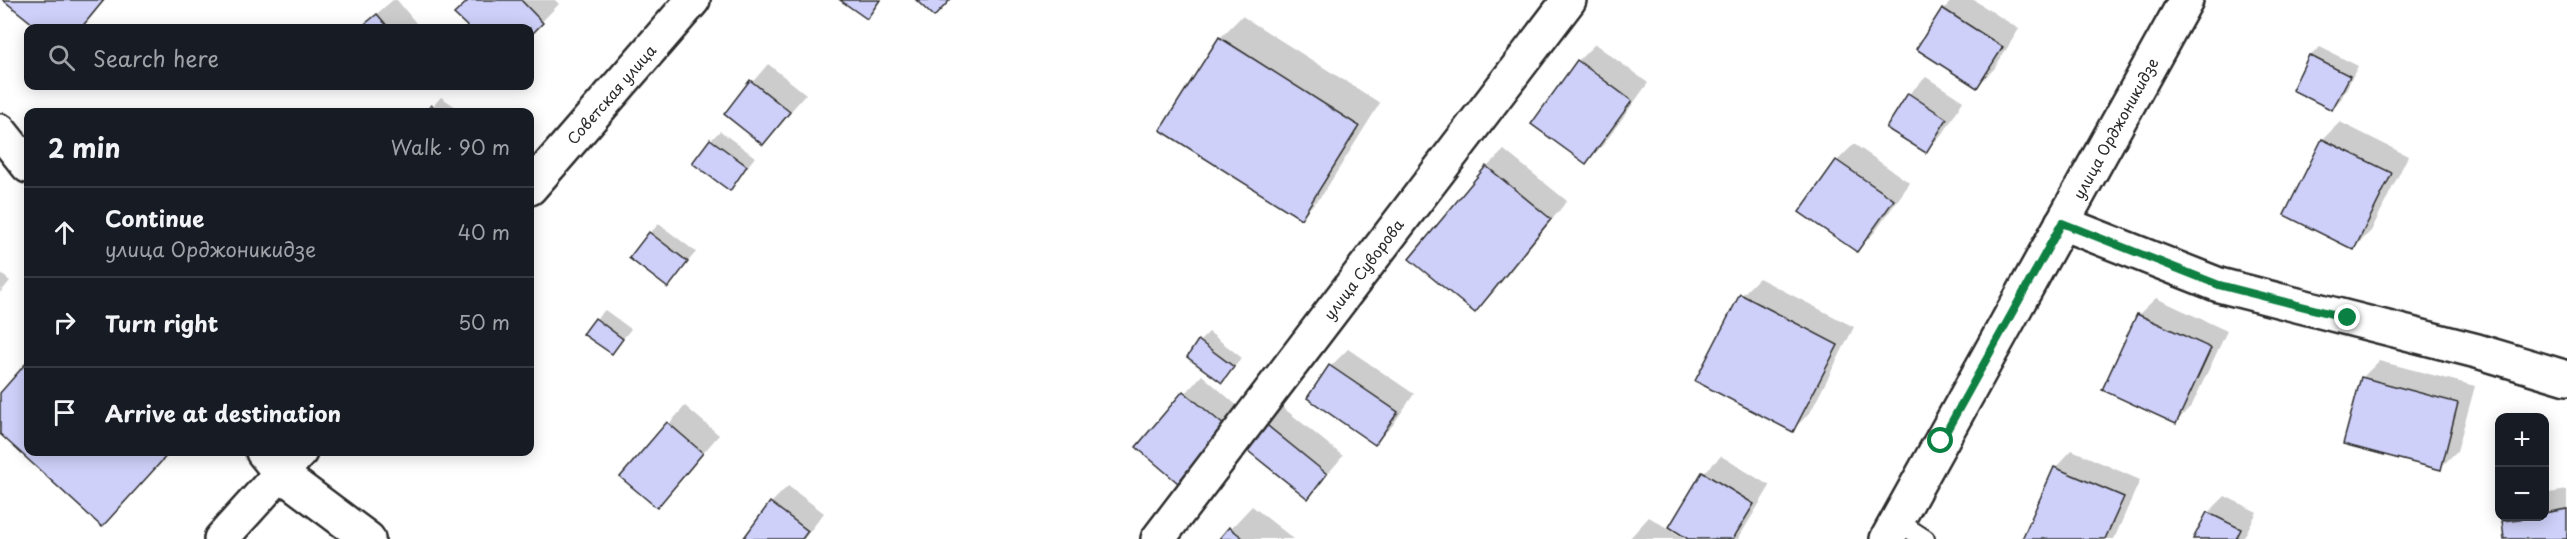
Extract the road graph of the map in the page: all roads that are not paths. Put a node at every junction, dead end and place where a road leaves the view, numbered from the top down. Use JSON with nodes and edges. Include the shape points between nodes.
{"nodes":[{"id":1,"x":693,"y":0,"type":"edge"},
{"id":2,"x":1569,"y":0,"type":"edge"},
{"id":3,"x":2186,"y":0,"type":"edge"},
{"id":4,"x":0,"y":131,"type":"edge"},
{"id":5,"x":24,"y":161,"type":"edge"},
{"id":6,"x":534,"y":183,"type":"edge"},
{"id":7,"x":2062,"y":223,"type":"junction"},
{"id":8,"x":2567,"y":378,"type":"edge"},
{"id":9,"x":281,"y":459,"type":"edge"},
{"id":10,"x":1892,"y":530,"type":"edge"},
{"id":11,"x":221,"y":539,"type":"edge"},
{"id":12,"x":368,"y":539,"type":"edge"},
{"id":13,"x":1158,"y":539,"type":"edge"},
{"id":14,"x":1925,"y":539,"type":"edge"}],
"edges":[{"from":1,"to":6,"type":"street","name":"Советская улица"},
{"from":2,"to":13,"type":"street","name":"улица Суворова"},
{"from":3,"to":7,"type":"street","name":"улица Орджоникидзе"},
{"from":4,"to":5,"type":"street"},
{"from":7,"to":8,"type":"street","via":[[2219,285]]},
{"from":7,"to":10,"type":"street","name":"улица Орджоникидзе"},
{"from":9,"to":11,"type":"street"},
{"from":9,"to":12,"type":"street"},
{"from":10,"to":14,"type":"lane"}]}
